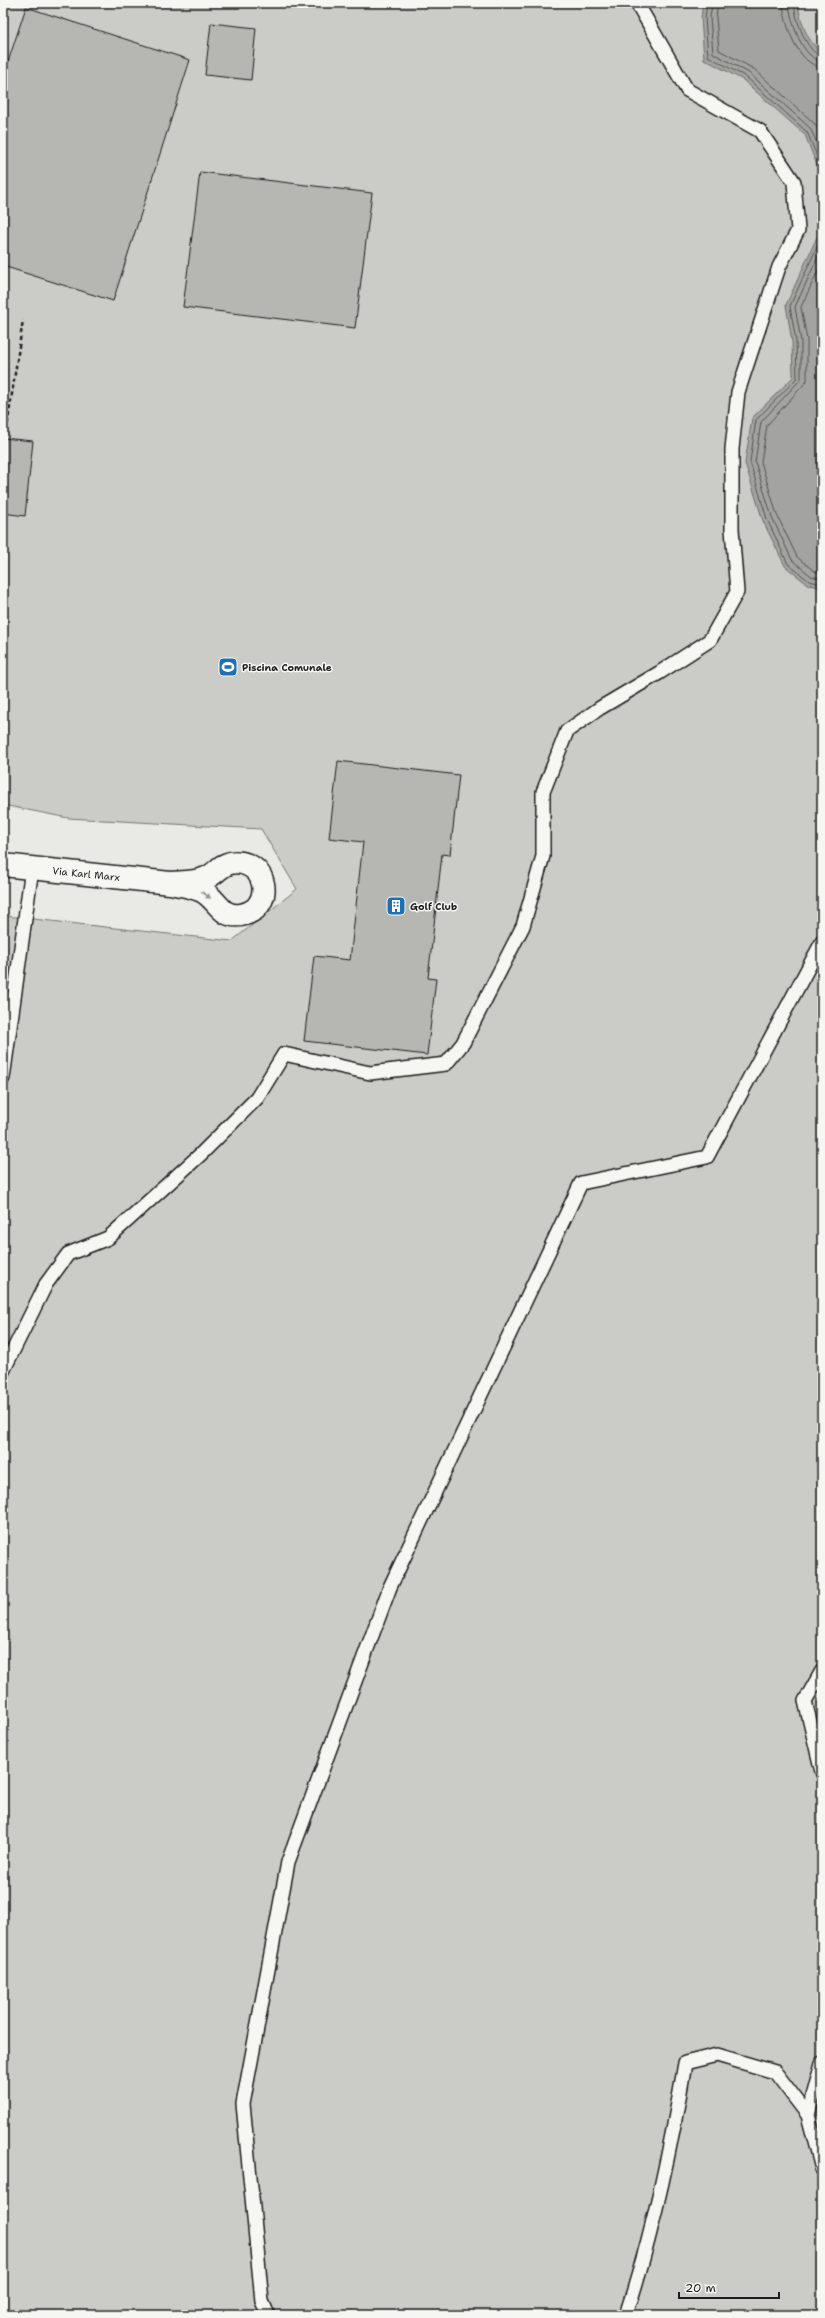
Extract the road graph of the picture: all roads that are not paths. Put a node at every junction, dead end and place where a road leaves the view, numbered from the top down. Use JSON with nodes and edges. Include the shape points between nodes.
{"nodes":[{"id":1,"x":637,"y":3,"type":"edge"},
{"id":2,"x":3,"y":865,"type":"edge"},
{"id":3,"x":32,"y":868,"type":"junction"},
{"id":4,"x":170,"y":883,"type":"dead end"},
{"id":5,"x":822,"y":942,"type":"edge"},
{"id":6,"x":3,"y":1078,"type":"edge"},
{"id":7,"x":3,"y":1371,"type":"edge"},
{"id":8,"x":822,"y":1671,"type":"edge"},
{"id":9,"x":822,"y":1772,"type":"edge"},
{"id":10,"x":822,"y":2063,"type":"edge"},
{"id":11,"x":808,"y":2115,"type":"junction"},
{"id":12,"x":822,"y":2169,"type":"edge"},
{"id":13,"x":268,"y":2315,"type":"edge"},
{"id":14,"x":626,"y":2315,"type":"edge"}],
"edges":[{"from":1,"to":7,"type":"lane","via":[[687,90],[760,131],[794,182],[798,230],[779,267],[738,392],[732,448],[732,529],[737,592],[710,640],[600,708],[567,732],[543,792],[543,856],[523,926],[463,1043],[446,1064],[370,1073],[284,1054],[257,1098],[201,1154],[108,1238],[68,1254],[46,1284]]},
{"from":2,"to":3,"type":"street","name":"Via Karl Marx"},
{"from":3,"to":4,"type":"street","name":"Via Karl Marx"},
{"from":3,"to":6,"type":"lane"},
{"from":5,"to":13,"type":"lane","via":[[707,1157],[581,1183],[390,1587],[288,1862],[243,2104],[262,2301]]},
{"from":8,"to":9,"type":"lane","via":[[805,1701]]},
{"from":10,"to":11,"type":"lane"},
{"from":11,"to":12,"type":"lane"},
{"from":11,"to":14,"type":"lane","via":[[775,2072],[717,2055],[685,2063],[676,2116],[642,2266]]}]}
